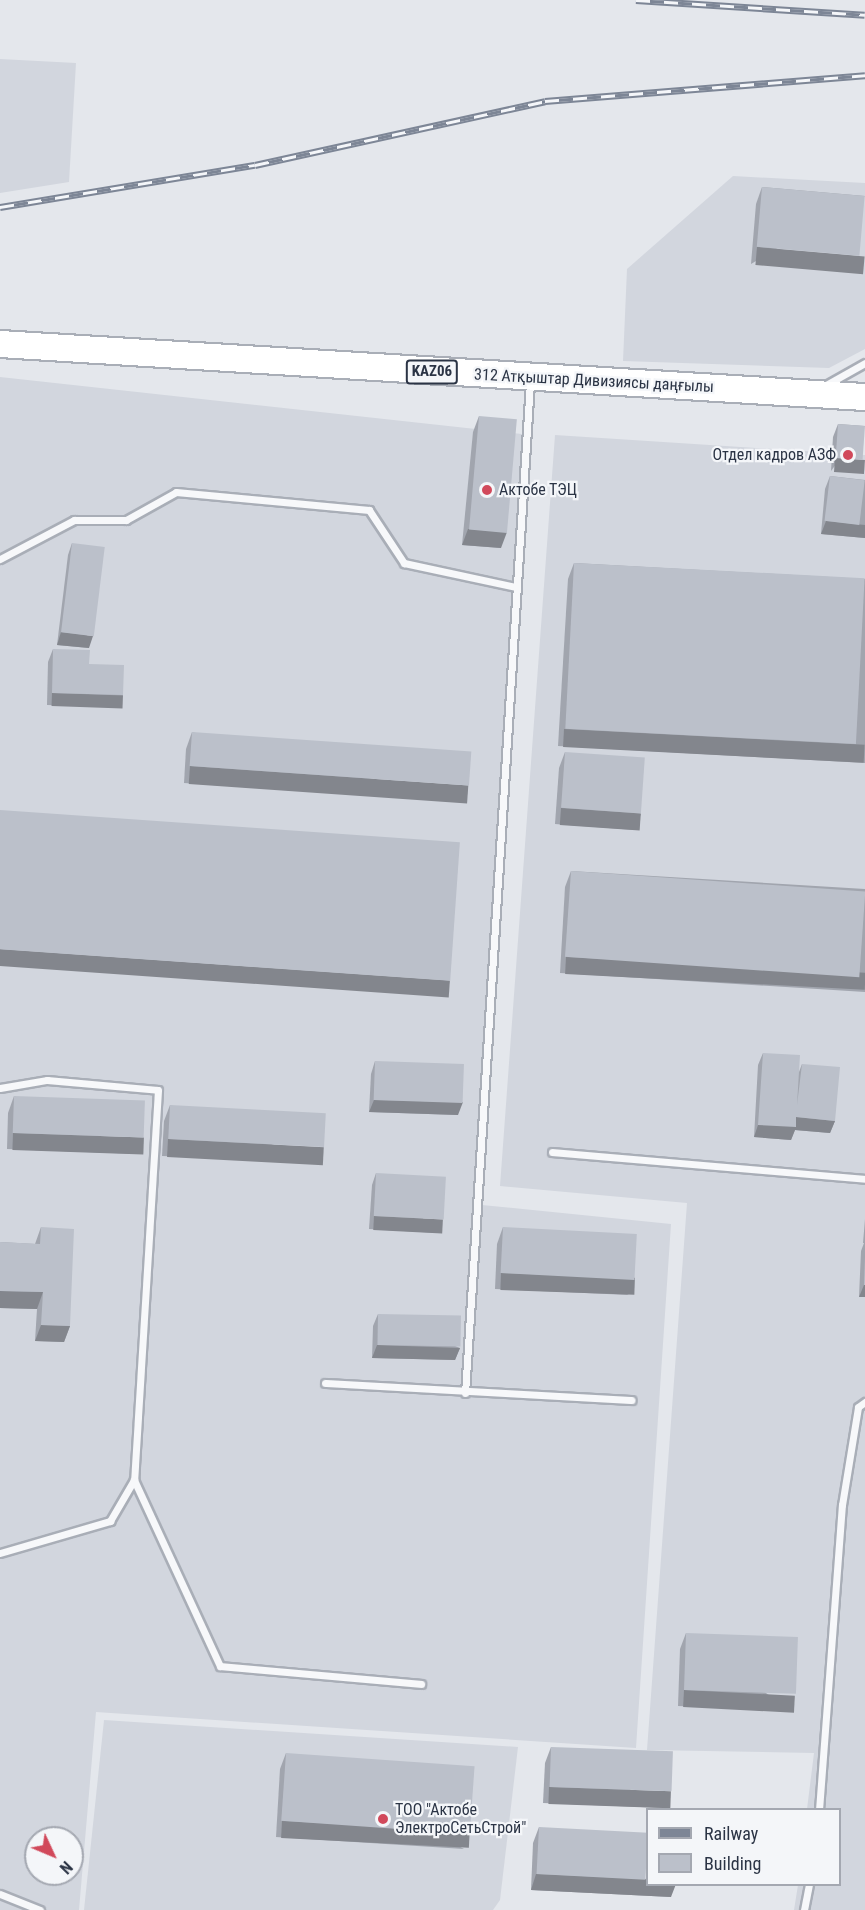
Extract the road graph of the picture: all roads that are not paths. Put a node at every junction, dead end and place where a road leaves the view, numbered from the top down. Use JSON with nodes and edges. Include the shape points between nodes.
{"nodes":[{"id":1,"x":0,"y":344,"type":"edge"},
{"id":2,"x":865,"y":363,"type":"edge"},
{"id":3,"x":531,"y":378,"type":"junction"},
{"id":4,"x":811,"y":393,"type":"junction"},
{"id":5,"x":865,"y":397,"type":"edge"},
{"id":6,"x":0,"y":558,"type":"edge"},
{"id":7,"x":516,"y":587,"type":"junction"},
{"id":8,"x":0,"y":1088,"type":"edge"},
{"id":9,"x":552,"y":1152,"type":"dead end"},
{"id":10,"x":865,"y":1179,"type":"edge"},
{"id":11,"x":325,"y":1383,"type":"dead end"},
{"id":12,"x":465,"y":1393,"type":"junction"},
{"id":13,"x":632,"y":1400,"type":"dead end"},
{"id":14,"x":865,"y":1402,"type":"edge"},
{"id":15,"x":134,"y":1480,"type":"junction"},
{"id":16,"x":0,"y":1553,"type":"edge"},
{"id":17,"x":421,"y":1684,"type":"dead end"},
{"id":18,"x":819,"y":1808,"type":"edge"},
{"id":19,"x":809,"y":1886,"type":"edge"},
{"id":20,"x":0,"y":1894,"type":"edge"},
{"id":21,"x":40,"y":1910,"type":"edge"},
{"id":22,"x":804,"y":1910,"type":"edge"}],
"edges":[{"from":1,"to":3,"type":"highway","name":"312 Атқыштар Дивизиясы даңғылы","number":"KАZ06"},
{"from":2,"to":4,"type":"lane"},
{"from":3,"to":4,"type":"highway","name":"312 Атқыштар Дивизиясы даңғылы","number":"KАZ06"},
{"from":3,"to":7,"type":"lane"},
{"from":4,"to":5,"type":"highway","name":"312 Атқыштар Дивизиясы даңғылы","number":"KАZ06"},
{"from":6,"to":7,"type":"lane","via":[[74,520],[126,520],[176,492],[369,510],[404,563]]},
{"from":7,"to":12,"type":"lane"},
{"from":8,"to":15,"type":"lane","via":[[47,1080],[158,1089]]},
{"from":9,"to":10,"type":"lane"},
{"from":11,"to":12,"type":"lane"},
{"from":12,"to":13,"type":"lane"},
{"from":14,"to":18,"type":"lane","via":[[858,1407],[842,1505]]},
{"from":15,"to":16,"type":"lane","via":[[110,1521]]},
{"from":15,"to":17,"type":"lane","via":[[220,1666]]},
{"from":19,"to":22,"type":"lane"},
{"from":20,"to":21,"type":"lane"}]}
